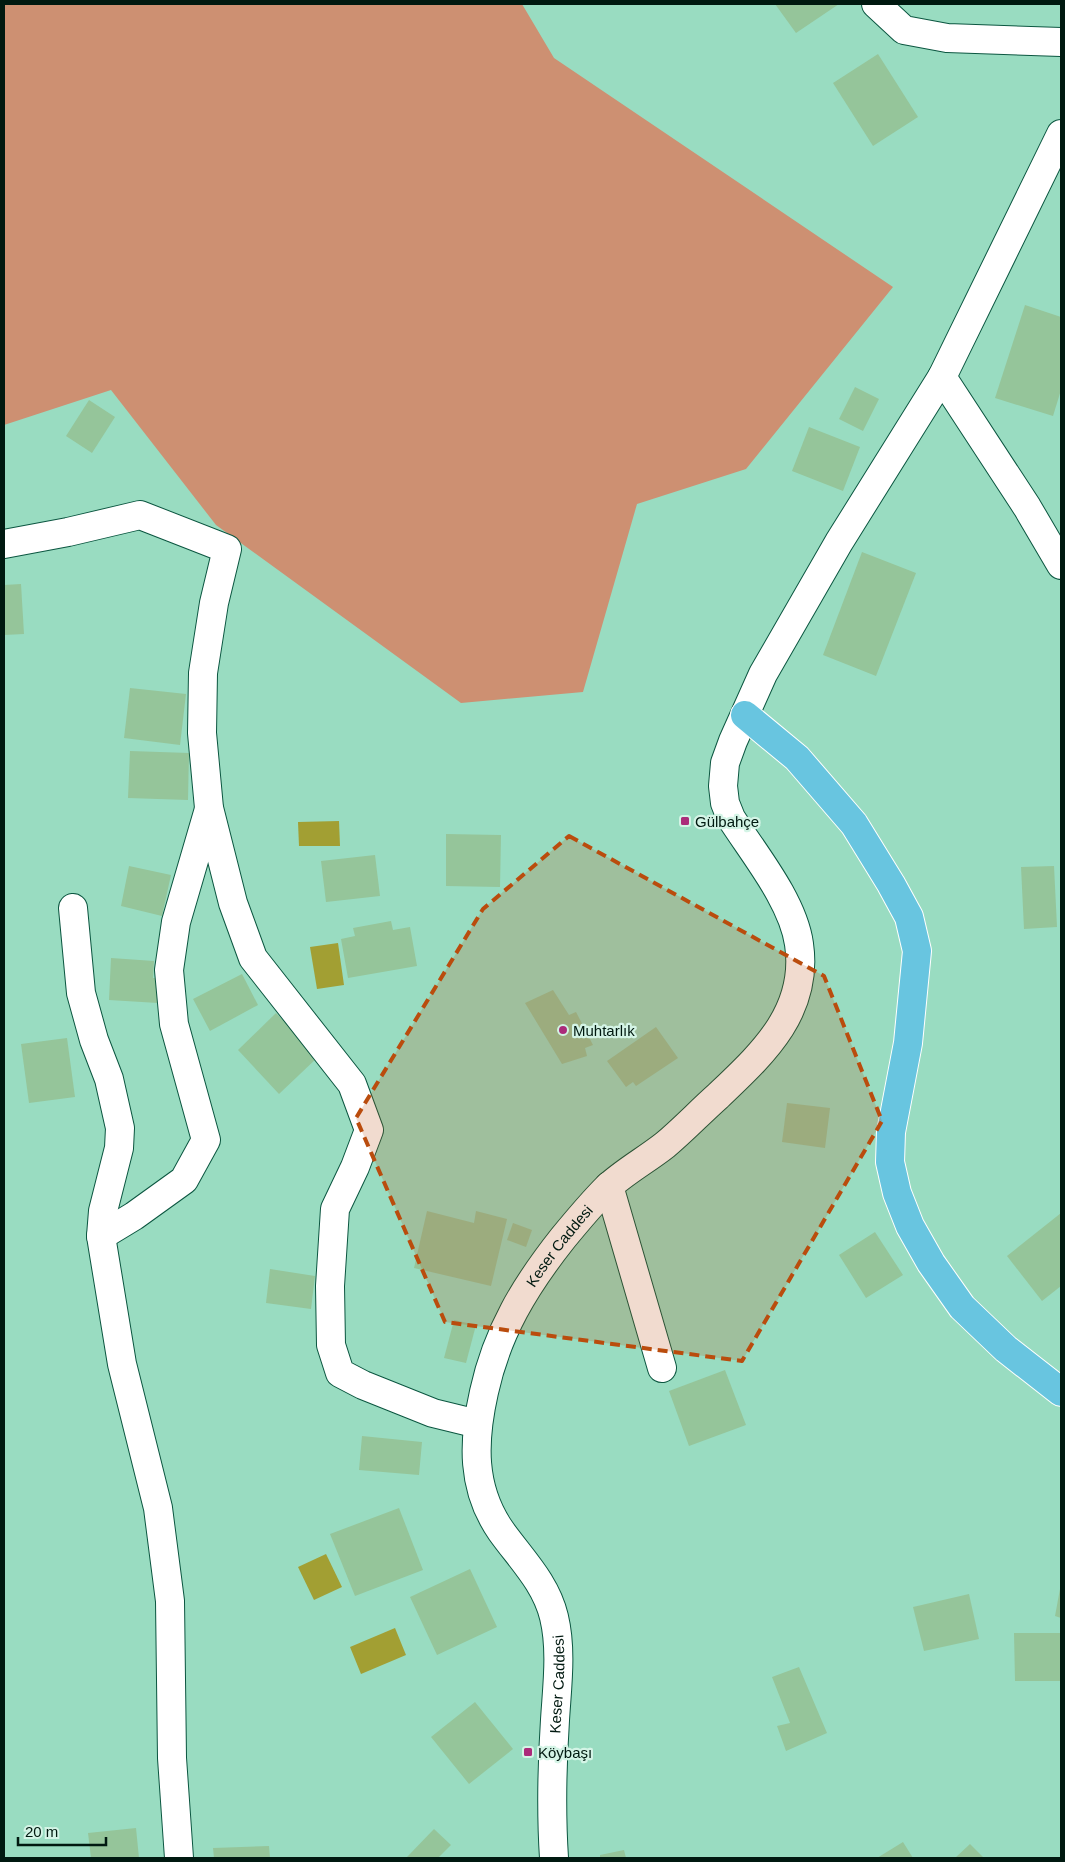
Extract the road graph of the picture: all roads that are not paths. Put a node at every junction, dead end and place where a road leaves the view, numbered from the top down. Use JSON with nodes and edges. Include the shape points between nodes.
{"nodes":[{"id":1,"x":876,"y":4,"type":"edge"},
{"id":2,"x":1061,"y":42,"type":"edge"},
{"id":3,"x":1061,"y":134,"type":"edge"},
{"id":4,"x":942,"y":377,"type":"junction"},
{"id":5,"x":4,"y":544,"type":"edge"},
{"id":6,"x":1061,"y":565,"type":"edge"},
{"id":7,"x":745,"y":715,"type":"junction"},
{"id":8,"x":209,"y":808,"type":"junction"},
{"id":9,"x":73,"y":908,"type":"dead end"},
{"id":10,"x":610,"y":1186,"type":"junction"},
{"id":11,"x":101,"y":1236,"type":"junction"},
{"id":12,"x":662,"y":1368,"type":"dead end"},
{"id":13,"x":1061,"y":1392,"type":"edge"},
{"id":14,"x":478,"y":1424,"type":"junction"},
{"id":15,"x":179,"y":1858,"type":"edge"},
{"id":16,"x":554,"y":1858,"type":"edge"}],
"edges":[{"from":1,"to":2,"type":"street","via":[[904,30],[947,38]]},
{"from":3,"to":4,"type":"street","name":"Keser Caddesi"},
{"from":4,"to":6,"type":"street"},
{"from":4,"to":7,"type":"street","name":"Keser Caddesi","via":[[839,542],[763,674]]},
{"from":5,"to":8,"type":"street","via":[[140,515],[227,549],[214,603],[203,673],[202,734]]},
{"from":7,"to":10,"type":"street","name":"Keser Caddesi","via":[[725,763],[725,803],[730,818],[783,898],[793,919],[801,963],[792,1009],[756,1060],[667,1143]]},
{"from":7,"to":13,"type":"main road","via":[[797,758],[854,824],[909,917],[917,950],[908,1043],[891,1132],[890,1162],[897,1193],[910,1226],[962,1307]]},
{"from":8,"to":11,"type":"street","via":[[176,922],[169,970],[174,1024],[206,1140],[184,1180]]},
{"from":8,"to":14,"type":"street","via":[[233,902],[253,958],[352,1084],[369,1130],[335,1209],[330,1286],[331,1345],[340,1373],[433,1414]]},
{"from":9,"to":11,"type":"street","via":[[81,993],[109,1079],[120,1128],[116,1166],[103,1212]]},
{"from":10,"to":12,"type":"street"},
{"from":10,"to":14,"type":"street","name":"Keser Caddesi","via":[[586,1210],[521,1297],[491,1363]]},
{"from":11,"to":15,"type":"street","via":[[122,1364],[158,1508],[170,1601],[172,1758]]},
{"from":14,"to":16,"type":"street","name":"Keser Caddesi","via":[[476,1462],[486,1502],[500,1529],[537,1577],[555,1619],[558,1649],[551,1784]]}]}
